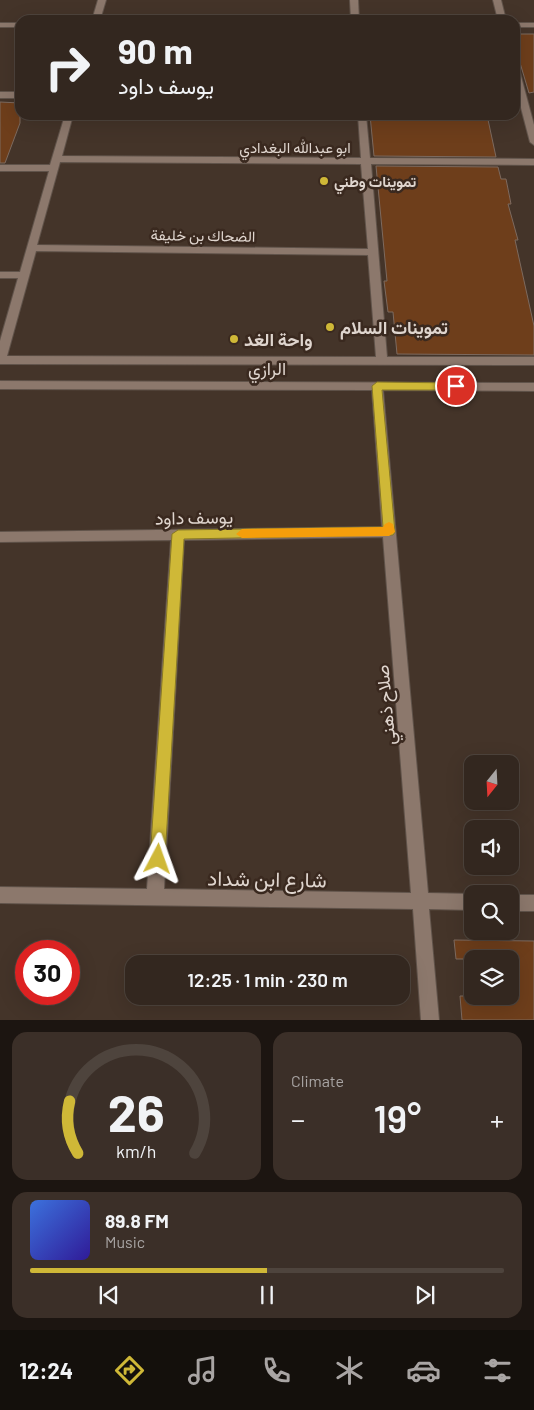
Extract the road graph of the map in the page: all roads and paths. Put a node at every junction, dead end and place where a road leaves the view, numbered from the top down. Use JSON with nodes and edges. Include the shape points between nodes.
{"nodes":[{"id":1,"x":102,"y":0,"type":"edge"},
{"id":2,"x":354,"y":0,"type":"edge"},
{"id":3,"x":497,"y":0,"type":"edge"},
{"id":4,"x":98,"y":15,"type":"edge"},
{"id":5,"x":355,"y":15,"type":"edge"},
{"id":6,"x":501,"y":15,"type":"edge"},
{"id":7,"x":0,"y":25,"type":"edge"},
{"id":8,"x":15,"y":25,"type":"edge"},
{"id":9,"x":520,"y":25,"type":"edge"},
{"id":10,"x":534,"y":25,"type":"edge"},
{"id":11,"x":520,"y":88,"type":"edge"},
{"id":12,"x":0,"y":94,"type":"edge"},
{"id":13,"x":15,"y":94,"type":"edge"},
{"id":14,"x":68,"y":120,"type":"edge"},
{"id":15,"x":362,"y":120,"type":"edge"},
{"id":16,"x":534,"y":142,"type":"edge"},
{"id":17,"x":366,"y":161,"type":"junction"},
{"id":18,"x":534,"y":162,"type":"edge"},
{"id":19,"x":56,"y":164,"type":"junction"},
{"id":20,"x":0,"y":168,"type":"edge"},
{"id":21,"x":32,"y":248,"type":"junction"},
{"id":22,"x":373,"y":252,"type":"junction"},
{"id":23,"x":0,"y":275,"type":"edge"},
{"id":24,"x":24,"y":275,"type":"junction"},
{"id":25,"x":0,"y":360,"type":"edge"},
{"id":26,"x":382,"y":361,"type":"junction"},
{"id":27,"x":534,"y":361,"type":"edge"},
{"id":28,"x":0,"y":385,"type":"edge"},
{"id":29,"x":377,"y":386,"type":"junction"},
{"id":30,"x":534,"y":387,"type":"edge"},
{"id":31,"x":389,"y":532,"type":"junction"},
{"id":32,"x":178,"y":534,"type":"junction"},
{"id":33,"x":0,"y":537,"type":"edge"},
{"id":34,"x":0,"y":896,"type":"edge"},
{"id":35,"x":155,"y":898,"type":"junction"},
{"id":36,"x":420,"y":902,"type":"junction"},
{"id":37,"x":464,"y":902,"type":"edge"},
{"id":38,"x":519,"y":903,"type":"edge"},
{"id":39,"x":534,"y":903,"type":"edge"},
{"id":40,"x":430,"y":1020,"type":"edge"}],
"edges":[{"from":1,"to":4,"type":"street"},
{"from":2,"to":5,"type":"street"},
{"from":3,"to":6,"type":"street"},
{"from":7,"to":8,"type":"street"},
{"from":9,"to":10,"type":"street"},
{"from":11,"to":16,"type":"street"},
{"from":12,"to":13,"type":"street"},
{"from":14,"to":19,"type":"street"},
{"from":15,"to":17,"type":"street"},
{"from":17,"to":18,"type":"street","name":"ابو عبدالله البغدادي"},
{"from":17,"to":19,"type":"street","name":"ابو عبدالله البغدادي"},
{"from":17,"to":22,"type":"street"},
{"from":19,"to":20,"type":"street","name":"ابو عبدالله البغدادي"},
{"from":19,"to":21,"type":"street"},
{"from":21,"to":22,"type":"street","name":"الضحاك بن خليفة"},
{"from":21,"to":24,"type":"street"},
{"from":22,"to":26,"type":"street"},
{"from":23,"to":24,"type":"street"},
{"from":24,"to":25,"type":"street"},
{"from":25,"to":26,"type":"street","name":"الرازي"},
{"from":26,"to":27,"type":"street","name":"الرازي"},
{"from":28,"to":29,"type":"street","name":"الرازي"},
{"from":29,"to":30,"type":"street","name":"الرازي"},
{"from":29,"to":31,"type":"street","name":"صلاح ذهني"},
{"from":31,"to":32,"type":"street","name":"يوسف داود"},
{"from":31,"to":36,"type":"street","name":"صلاح ذهني"},
{"from":32,"to":33,"type":"street","name":"يوسف داود"},
{"from":32,"to":35,"type":"street"},
{"from":34,"to":35,"type":"street","name":"شارع ابن شداد"},
{"from":35,"to":36,"type":"street","name":"شارع ابن شداد"},
{"from":36,"to":37,"type":"street","name":"شارع ابن شداد"},
{"from":36,"to":40,"type":"street","name":"صلاح ذهني"},
{"from":38,"to":39,"type":"street"}]}
